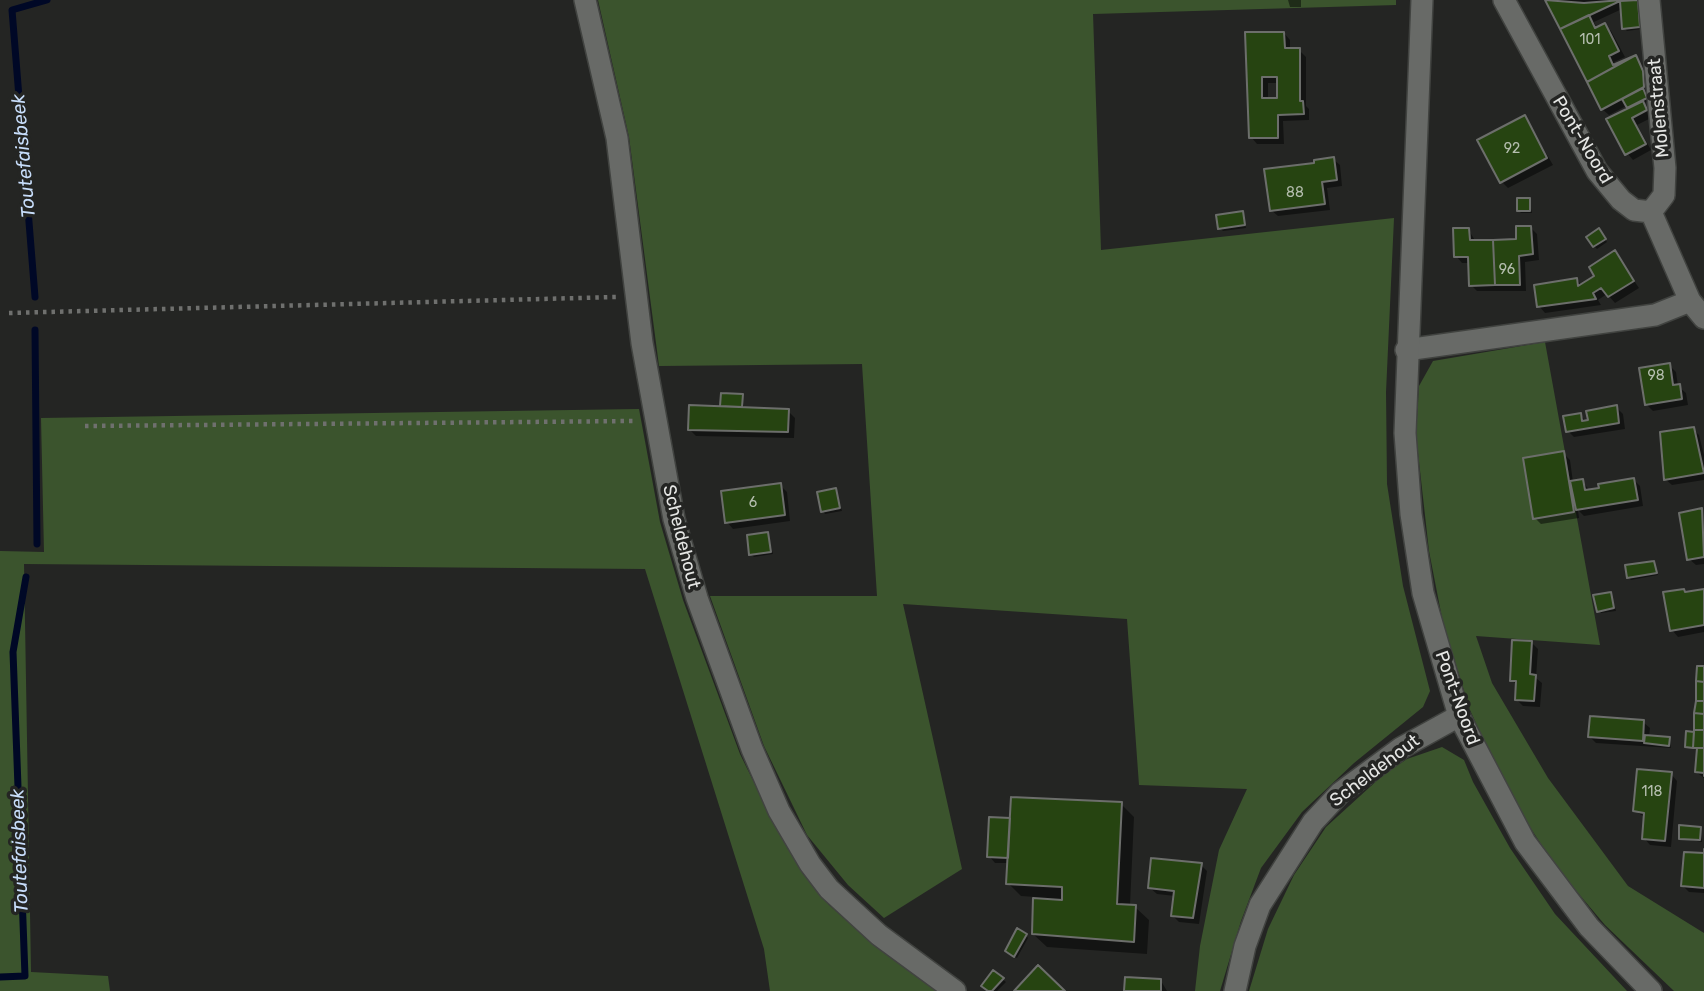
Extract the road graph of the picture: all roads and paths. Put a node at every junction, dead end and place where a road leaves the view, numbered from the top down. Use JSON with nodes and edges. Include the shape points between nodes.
{"nodes":[{"id":1,"x":586,"y":0,"type":"edge"},
{"id":2,"x":1422,"y":0,"type":"edge"},
{"id":3,"x":1504,"y":0,"type":"edge"},
{"id":4,"x":1649,"y":0,"type":"edge"},
{"id":5,"x":1651,"y":212,"type":"junction"},
{"id":6,"x":636,"y":290,"type":"junction"},
{"id":7,"x":1690,"y":301,"type":"junction"},
{"id":8,"x":9,"y":313,"type":"dead end"},
{"id":9,"x":1704,"y":318,"type":"edge"},
{"id":10,"x":1406,"y":349,"type":"junction"},
{"id":11,"x":655,"y":421,"type":"junction"},
{"id":12,"x":85,"y":426,"type":"dead end"},
{"id":13,"x":1459,"y":716,"type":"junction"},
{"id":14,"x":955,"y":991,"type":"edge"},
{"id":15,"x":1235,"y":991,"type":"edge"},
{"id":16,"x":1651,"y":991,"type":"edge"}],
"edges":[{"from":1,"to":6,"type":"street","name":"Scheldehout","via":[[617,138]]},
{"from":2,"to":10,"type":"street","name":"Pont-Noord"},
{"from":3,"to":5,"type":"street","name":"Pont-Noord","via":[[1597,171],[1620,200]]},
{"from":4,"to":5,"type":"street","name":"Molenstraat","via":[[1665,168],[1664,195]]},
{"from":5,"to":7,"type":"street"},
{"from":6,"to":8,"type":"path","via":[[610,299]]},
{"from":6,"to":11,"type":"street","name":"Scheldehout"},
{"from":7,"to":9,"type":"street"},
{"from":7,"to":10,"type":"street","via":[[1655,315]]},
{"from":10,"to":13,"type":"street","name":"Pont-Noord","via":[[1406,454],[1416,554],[1439,655]]},
{"from":11,"to":12,"type":"path"},
{"from":11,"to":14,"type":"street","name":"Scheldehout","via":[[674,519],[697,598],[751,749],[779,811],[810,864],[836,896],[879,935]]},
{"from":13,"to":15,"type":"street","name":"Scheldehout","via":[[1401,748],[1340,793],[1312,821],[1260,905]]},
{"from":13,"to":16,"type":"street","name":"Pont-Noord","via":[[1524,842],[1589,927]]}]}
